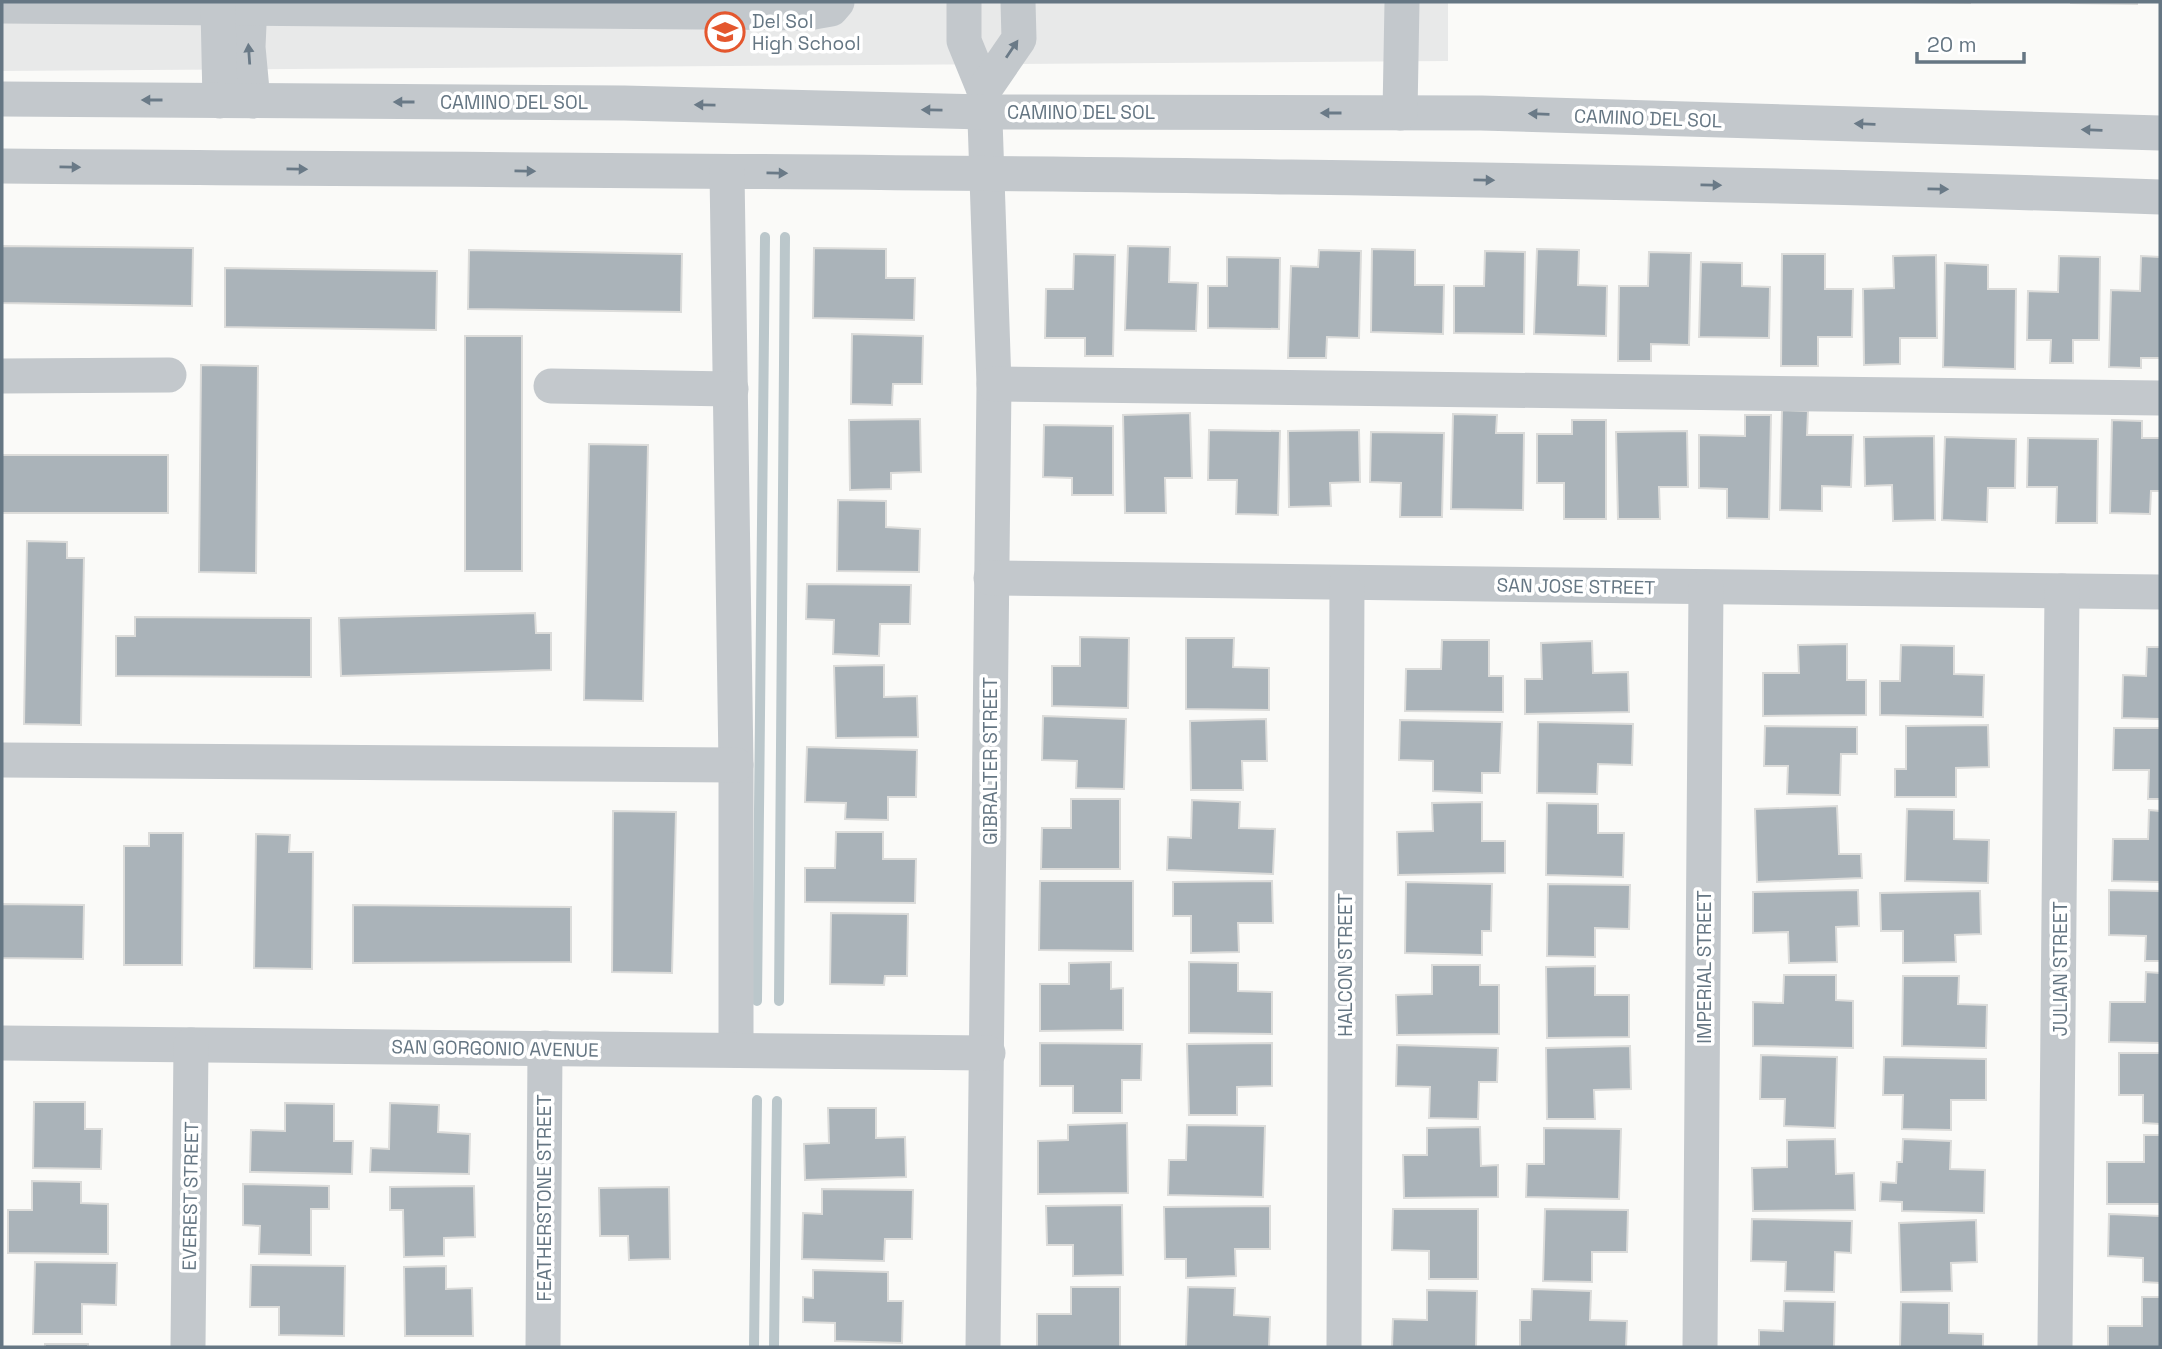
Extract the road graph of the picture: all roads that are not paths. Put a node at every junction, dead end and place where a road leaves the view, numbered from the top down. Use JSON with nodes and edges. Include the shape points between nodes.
{"nodes":[{"id":1,"x":837,"y":2,"type":"edge"},
{"id":2,"x":964,"y":2,"type":"edge"},
{"id":3,"x":1018,"y":2,"type":"edge"},
{"id":4,"x":1402,"y":2,"type":"edge"},
{"id":5,"x":2,"y":6,"type":"edge"},
{"id":6,"x":239,"y":6,"type":"edge"},
{"id":7,"x":2,"y":99,"type":"edge"},
{"id":8,"x":237,"y":101,"type":"junction"},
{"id":9,"x":984,"y":101,"type":"junction"},
{"id":10,"x":1400,"y":113,"type":"junction"},
{"id":11,"x":2160,"y":132,"type":"edge"},
{"id":12,"x":2,"y":166,"type":"edge"},
{"id":13,"x":727,"y":172,"type":"junction"},
{"id":14,"x":987,"y":175,"type":"junction"},
{"id":15,"x":2160,"y":197,"type":"edge"},
{"id":16,"x":169,"y":375,"type":"dead end"},
{"id":17,"x":2,"y":376,"type":"edge"},
{"id":18,"x":994,"y":384,"type":"junction"},
{"id":19,"x":551,"y":386,"type":"dead end"},
{"id":20,"x":731,"y":389,"type":"junction"},
{"id":21,"x":2160,"y":398,"type":"edge"},
{"id":22,"x":991,"y":578,"type":"junction"},
{"id":23,"x":1347,"y":583,"type":"junction"},
{"id":24,"x":1706,"y":587,"type":"junction"},
{"id":25,"x":2062,"y":591,"type":"junction"},
{"id":26,"x":2160,"y":592,"type":"edge"},
{"id":27,"x":2,"y":760,"type":"edge"},
{"id":28,"x":736,"y":765,"type":"junction"},
{"id":29,"x":2,"y":1043,"type":"edge"},
{"id":30,"x":191,"y":1045,"type":"junction"},
{"id":31,"x":545,"y":1048,"type":"junction"},
{"id":32,"x":736,"y":1050,"type":"junction"},
{"id":33,"x":988,"y":1053,"type":"junction"},
{"id":34,"x":188,"y":1347,"type":"edge"},
{"id":35,"x":542,"y":1347,"type":"edge"},
{"id":36,"x":983,"y":1347,"type":"edge"},
{"id":37,"x":1343,"y":1347,"type":"edge"},
{"id":38,"x":1700,"y":1347,"type":"edge"},
{"id":39,"x":2055,"y":1347,"type":"edge"}],
"edges":[{"from":1,"to":6,"type":"street","via":[[831,9],[808,13]]},
{"from":2,"to":9,"type":"street","name":"GIBRALTER STREET","via":[[964,41]]},
{"from":9,"to":3,"type":"street","one_way":true,"via":[[1019,39]]},
{"from":4,"to":10,"type":"street"},
{"from":5,"to":6,"type":"street"},
{"from":6,"to":8,"type":"street","via":[[248,47]]},
{"from":8,"to":7,"type":"street","name":"CAMINO DEL SOL","one_way":true},
{"from":9,"to":8,"type":"street","name":"CAMINO DEL SOL","one_way":true},
{"from":10,"to":9,"type":"street","name":"CAMINO DEL SOL","one_way":true},
{"from":9,"to":14,"type":"street","name":"GIBRALTER STREET"},
{"from":11,"to":10,"type":"street","name":"CAMINO DEL SOL","one_way":true},
{"from":12,"to":13,"type":"street","one_way":true},
{"from":13,"to":14,"type":"street","one_way":true},
{"from":13,"to":20,"type":"street"},
{"from":14,"to":15,"type":"street","one_way":true,"via":[[1415,179]]},
{"from":14,"to":18,"type":"street","name":"GIBRALTER STREET"},
{"from":16,"to":17,"type":"street"},
{"from":18,"to":21,"type":"street"},
{"from":18,"to":22,"type":"street","name":"GIBRALTER STREET"},
{"from":19,"to":20,"type":"street"},
{"from":20,"to":28,"type":"street"},
{"from":22,"to":23,"type":"street","name":"SAN JOSE STREET"},
{"from":22,"to":33,"type":"street","name":"GIBRALTER STREET"},
{"from":23,"to":24,"type":"street","name":"SAN JOSE STREET"},
{"from":23,"to":37,"type":"street","name":"HALCON STREET"},
{"from":24,"to":25,"type":"street","name":"SAN JOSE STREET"},
{"from":24,"to":38,"type":"street","name":"IMPERIAL STREET"},
{"from":25,"to":26,"type":"street","name":"SAN JOSE STREET"},
{"from":25,"to":39,"type":"street","name":"JULIAN STREET"},
{"from":27,"to":28,"type":"street"},
{"from":28,"to":32,"type":"street"},
{"from":29,"to":30,"type":"street","name":"SAN GORGONIO AVENUE"},
{"from":30,"to":31,"type":"street","name":"SAN GORGONIO AVENUE"},
{"from":30,"to":34,"type":"street","name":"EVEREST STREET"},
{"from":31,"to":32,"type":"street","name":"SAN GORGONIO AVENUE"},
{"from":31,"to":35,"type":"street","name":"FEATHERSTONE STREET"},
{"from":32,"to":33,"type":"street","name":"SAN GORGONIO AVENUE"},
{"from":33,"to":36,"type":"street","name":"GIBRALTER STREET"}]}
